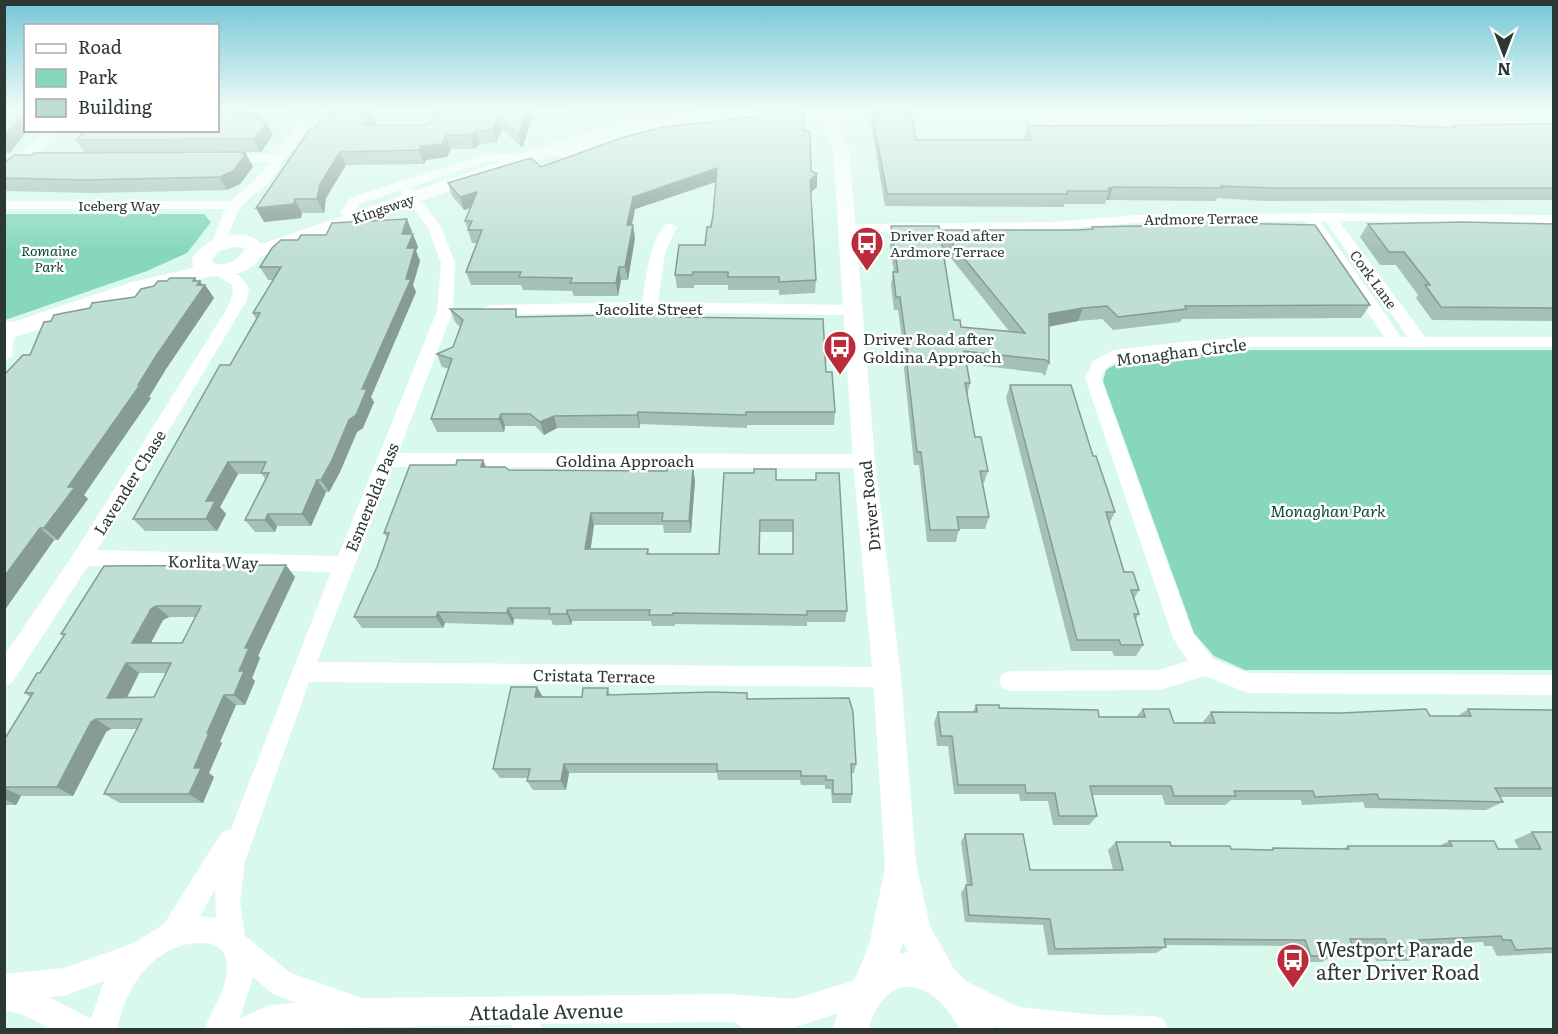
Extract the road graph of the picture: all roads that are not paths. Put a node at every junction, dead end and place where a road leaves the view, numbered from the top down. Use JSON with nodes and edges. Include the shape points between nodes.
{"nodes":[{"id":1,"x":486,"y":157,"type":"edge"},
{"id":2,"x":493,"y":157,"type":"edge"},
{"id":3,"x":527,"y":157,"type":"edge"},
{"id":4,"x":842,"y":157,"type":"edge"},
{"id":5,"x":25,"y":158,"type":"junction"},
{"id":6,"x":46,"y":158,"type":"edge"},
{"id":7,"x":209,"y":158,"type":"edge"},
{"id":8,"x":280,"y":158,"type":"joint"},
{"id":9,"x":512,"y":158,"type":"joint"},
{"id":10,"x":4,"y":159,"type":"edge"},
{"id":11,"x":4,"y":178,"type":"edge"},
{"id":12,"x":411,"y":195,"type":"junction"},
{"id":13,"x":4,"y":205,"type":"edge"},
{"id":14,"x":234,"y":205,"type":"junction"},
{"id":15,"x":347,"y":212,"type":"junction"},
{"id":16,"x":1310,"y":217,"type":"junction"},
{"id":17,"x":1329,"y":217,"type":"junction"},
{"id":18,"x":1554,"y":219,"type":"edge"},
{"id":19,"x":670,"y":227,"type":"dead end"},
{"id":20,"x":848,"y":228,"type":"junction"},
{"id":21,"x":229,"y":254,"type":"junction"},
{"id":22,"x":240,"y":283,"type":"junction"},
{"id":23,"x":649,"y":307,"type":"junction"},
{"id":24,"x":852,"y":310,"type":"junction"},
{"id":25,"x":456,"y":311,"type":"junction"},
{"id":26,"x":6,"y":329,"type":"edge"},
{"id":27,"x":1396,"y":342,"type":"junction"},
{"id":28,"x":1420,"y":342,"type":"junction"},
{"id":29,"x":1554,"y":342,"type":"edge"},
{"id":30,"x":4,"y":356,"type":"edge"},
{"id":31,"x":386,"y":460,"type":"junction"},
{"id":32,"x":864,"y":461,"type":"junction"},
{"id":33,"x":82,"y":558,"type":"junction"},
{"id":34,"x":344,"y":564,"type":"junction"},
{"id":35,"x":1205,"y":666,"type":"junction"},
{"id":36,"x":302,"y":672,"type":"junction"},
{"id":37,"x":4,"y":676,"type":"edge"},
{"id":38,"x":887,"y":677,"type":"junction"},
{"id":39,"x":1010,"y":681,"type":"dead end"},
{"id":40,"x":1554,"y":685,"type":"edge"},
{"id":41,"x":252,"y":805,"type":"junction"},
{"id":42,"x":900,"y":863,"type":"junction"},
{"id":43,"x":174,"y":933,"type":"junction"},
{"id":44,"x":233,"y":944,"type":"junction"},
{"id":45,"x":142,"y":954,"type":"junction"},
{"id":46,"x":949,"y":984,"type":"junction"},
{"id":47,"x":4,"y":988,"type":"edge"},
{"id":48,"x":866,"y":989,"type":"junction"},
{"id":49,"x":4,"y":997,"type":"edge"},
{"id":50,"x":728,"y":1008,"type":"junction"},
{"id":51,"x":364,"y":1012,"type":"junction"},
{"id":52,"x":527,"y":1020,"type":"edge"},
{"id":53,"x":82,"y":1029,"type":"edge"},
{"id":54,"x":103,"y":1029,"type":"edge"},
{"id":55,"x":218,"y":1029,"type":"edge"},
{"id":56,"x":245,"y":1029,"type":"edge"},
{"id":57,"x":782,"y":1029,"type":"edge"},
{"id":58,"x":850,"y":1029,"type":"edge"},
{"id":59,"x":979,"y":1029,"type":"edge"},
{"id":60,"x":1099,"y":1029,"type":"edge"},
{"id":61,"x":1154,"y":1029,"type":"edge"}],
"edges":[{"from":1,"to":15,"type":"street","name":"Kingsway","via":[[355,201]]},
{"from":2,"to":9,"type":"street","name":"Kingsway"},
{"from":3,"to":12,"type":"main road","name":"Kingsway"},
{"from":4,"to":20,"type":"street","name":"Driver Road"},
{"from":5,"to":6,"type":"street"},
{"from":5,"to":10,"type":"street"},
{"from":5,"to":11,"type":"street"},
{"from":7,"to":8,"type":"street"},
{"from":8,"to":14,"type":"street"},
{"from":9,"to":12,"type":"main road","name":"Kingsway"},
{"from":12,"to":15,"type":"main road","name":"Kingsway"},
{"from":12,"to":21,"type":"main road","name":"Kingsway"},
{"from":12,"to":25,"type":"street","name":"Esmerelda Pass","via":[[435,228],[448,263]]},
{"from":13,"to":14,"type":"street","name":"Iceberg Way"},
{"from":14,"to":21,"type":"street","name":"Lavender Chase","via":[[228,220]]},
{"from":15,"to":21,"type":"main road","name":"Kingsway"},
{"from":16,"to":17,"type":"street","name":"Ardmore Terrace"},
{"from":16,"to":20,"type":"street","name":"Ardmore Terrace"},
{"from":16,"to":27,"type":"street","name":"Cork Lane"},
{"from":17,"to":18,"type":"street","name":"Ardmore Terrace"},
{"from":17,"to":28,"type":"street","name":"Cork Lane"},
{"from":19,"to":23,"type":"street","via":[[658,253]]},
{"from":20,"to":24,"type":"street","name":"Driver Road"},
{"from":21,"to":22,"type":"street","name":"Lavender Chase"},
{"from":21,"to":22,"type":"street"},
{"from":21,"to":26,"type":"main road","name":"Kingsway"},
{"from":22,"to":33,"type":"street","name":"Lavender Chase","via":[[242,296],[231,316]]},
{"from":23,"to":24,"type":"street","name":"Jacolite Street"},
{"from":23,"to":25,"type":"street","name":"Jacolite Street"},
{"from":24,"to":32,"type":"street","name":"Driver Road"},
{"from":25,"to":31,"type":"street","name":"Esmerelda Pass"},
{"from":26,"to":30,"type":"street"},
{"from":27,"to":28,"type":"street","name":"Monaghan Circle"},
{"from":27,"to":35,"type":"street","name":"Monaghan Circle","via":[[1192,346],[1114,356],[1100,365],[1093,378],[1108,423],[1184,638]]},
{"from":28,"to":29,"type":"street","name":"Monaghan Circle"},
{"from":31,"to":32,"type":"street","name":"Goldina Approach"},
{"from":31,"to":34,"type":"street","name":"Esmerelda Pass"},
{"from":32,"to":38,"type":"street","name":"Driver Road"},
{"from":33,"to":34,"type":"street","name":"Korlita Way"},
{"from":33,"to":37,"type":"street","name":"Lavender Chase"},
{"from":34,"to":36,"type":"street","name":"Esmerelda Pass"},
{"from":35,"to":39,"type":"street","via":[[1160,680]]},
{"from":35,"to":40,"type":"street","via":[[1248,683]]},
{"from":36,"to":38,"type":"street","name":"Cristata Terrace"},
{"from":36,"to":41,"type":"street","name":"Esmerelda Pass"},
{"from":38,"to":42,"type":"street","name":"Driver Road"},
{"from":41,"to":43,"type":"street","name":"Esmerelda Pass"},
{"from":41,"to":44,"type":"street","name":"Esmerelda Pass","via":[[232,861],[227,902]]},
{"from":42,"to":46,"type":"street","name":"Driver Road","via":[[915,931]]},
{"from":42,"to":48,"type":"street","name":"Driver Road","via":[[887,940]]},
{"from":43,"to":44,"type":"street","name":"Attadale Avenue","via":[[208,929],[221,933]]},
{"from":43,"to":45,"type":"street"},
{"from":44,"to":51,"type":"street","name":"Attadale Avenue","via":[[283,984]]},
{"from":44,"to":55,"type":"street","name":"Esmerelda Pass","via":[[240,962],[240,982],[233,1005]]},
{"from":45,"to":47,"type":"street","via":[[64,982]]},
{"from":45,"to":54,"type":"street","via":[[113,992]]},
{"from":46,"to":48,"type":"street","via":[[920,970],[899,969],[879,977]]},
{"from":46,"to":59,"type":"street","name":"Driver Road","via":[[972,1012]]},
{"from":46,"to":60,"type":"street","via":[[1017,1021]]},
{"from":48,"to":50,"type":"street","name":"Attadale Avenue","via":[[793,1013]]},
{"from":48,"to":58,"type":"street","name":"Driver Road","via":[[853,1012]]},
{"from":49,"to":53,"type":"street","via":[[25,1000]]},
{"from":50,"to":52,"type":"street","name":"Attadale Avenue"},
{"from":50,"to":57,"type":"street","name":"Attadale Avenue"},
{"from":51,"to":52,"type":"street","name":"Attadale Avenue"},
{"from":51,"to":56,"type":"street","name":"Attadale Avenue","via":[[270,1019]]},
{"from":60,"to":61,"type":"street"}]}
